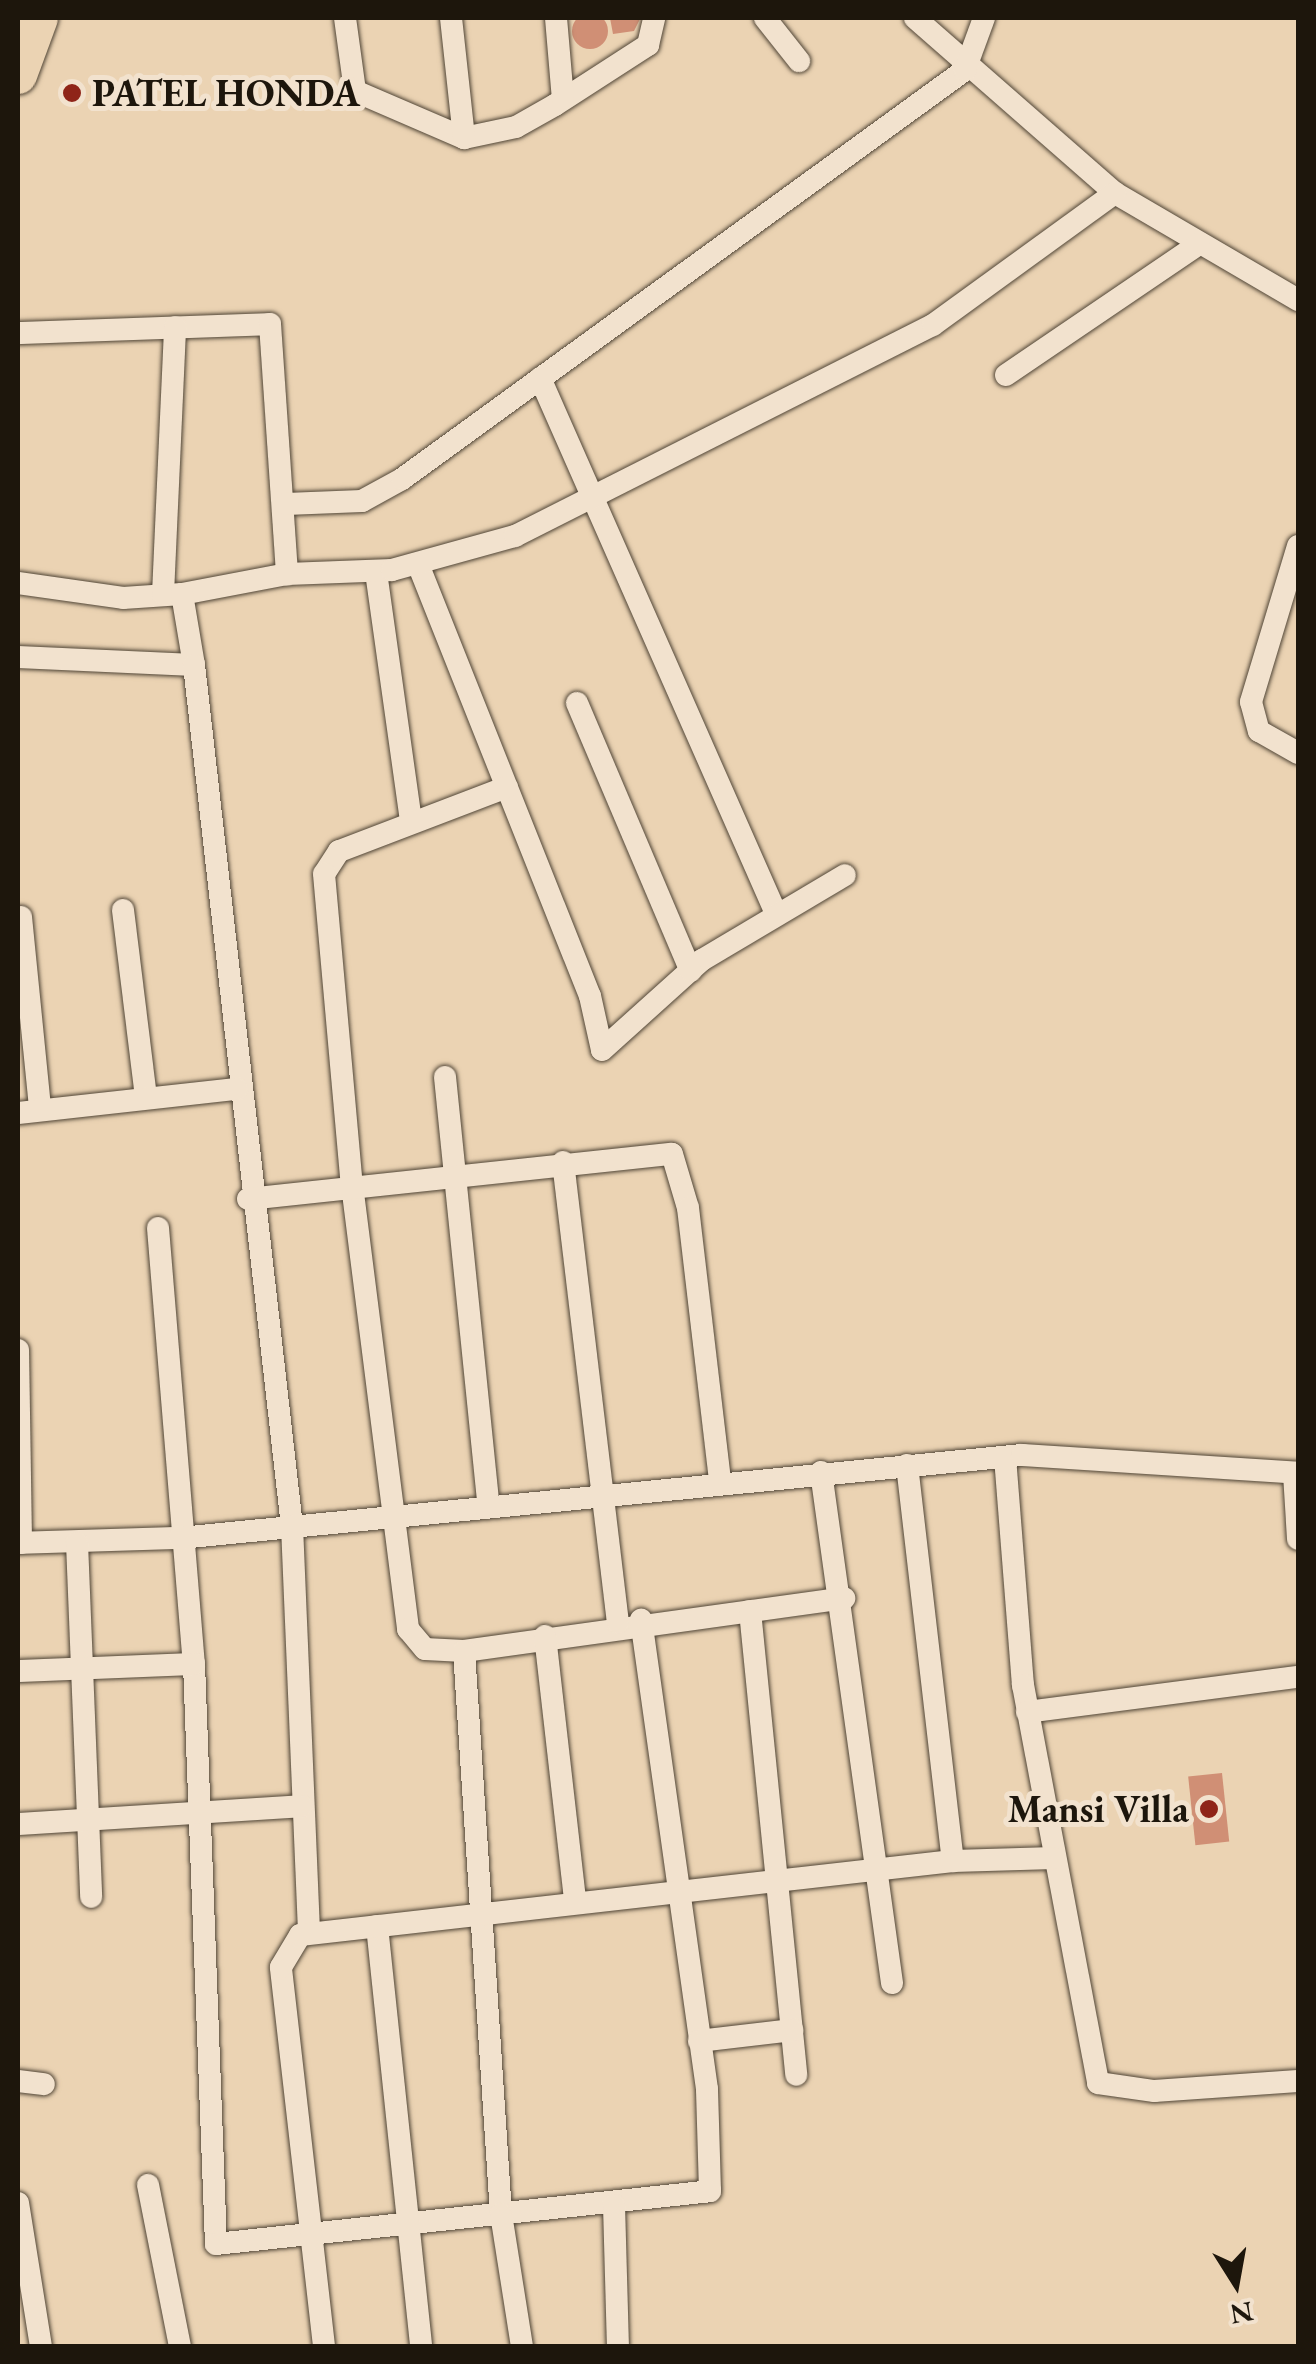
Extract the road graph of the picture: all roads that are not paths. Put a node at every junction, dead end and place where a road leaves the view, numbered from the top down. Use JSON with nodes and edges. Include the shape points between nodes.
{"nodes":[{"id":1,"x":39,"y":18,"type":"edge"},
{"id":2,"x":345,"y":18,"type":"edge"},
{"id":3,"x":452,"y":18,"type":"edge"},
{"id":4,"x":556,"y":18,"type":"edge"},
{"id":5,"x":654,"y":18,"type":"edge"},
{"id":6,"x":765,"y":18,"type":"edge"},
{"id":7,"x":915,"y":18,"type":"edge"},
{"id":8,"x":984,"y":18,"type":"edge"},
{"id":9,"x":799,"y":60,"type":"dead end"},
{"id":10,"x":965,"y":70,"type":"junction"},
{"id":11,"x":18,"y":75,"type":"edge"},
{"id":12,"x":563,"y":98,"type":"junction"},
{"id":13,"x":464,"y":138,"type":"junction"},
{"id":14,"x":1115,"y":193,"type":"junction"},
{"id":15,"x":1199,"y":244,"type":"junction"},
{"id":16,"x":1298,"y":300,"type":"edge"},
{"id":17,"x":175,"y":327,"type":"junction"},
{"id":18,"x":18,"y":334,"type":"edge"},
{"id":19,"x":1006,"y":375,"type":"dead end"},
{"id":20,"x":540,"y":378,"type":"junction"},
{"id":21,"x":595,"y":502,"type":"junction"},
{"id":22,"x":286,"y":504,"type":"junction"},
{"id":23,"x":1298,"y":546,"type":"edge"},
{"id":24,"x":418,"y":564,"type":"junction"},
{"id":25,"x":376,"y":572,"type":"junction"},
{"id":26,"x":287,"y":574,"type":"junction"},
{"id":27,"x":18,"y":583,"type":"edge"},
{"id":28,"x":172,"y":594,"type":"junction"},
{"id":29,"x":18,"y":657,"type":"edge"},
{"id":30,"x":194,"y":665,"type":"junction"},
{"id":31,"x":577,"y":704,"type":"dead end"},
{"id":32,"x":1298,"y":754,"type":"edge"},
{"id":33,"x":508,"y":787,"type":"junction"},
{"id":34,"x":411,"y":821,"type":"junction"},
{"id":35,"x":845,"y":875,"type":"dead end"},
{"id":36,"x":123,"y":910,"type":"dead end"},
{"id":37,"x":775,"y":911,"type":"junction"},
{"id":38,"x":21,"y":918,"type":"dead end"},
{"id":39,"x":691,"y":971,"type":"junction"},
{"id":40,"x":445,"y":1077,"type":"dead end"},
{"id":41,"x":237,"y":1089,"type":"junction"},
{"id":42,"x":146,"y":1096,"type":"junction"},
{"id":43,"x":29,"y":1110,"type":"edge"},
{"id":44,"x":563,"y":1162,"type":"junction"},
{"id":45,"x":456,"y":1172,"type":"junction"},
{"id":46,"x":352,"y":1185,"type":"junction"},
{"id":47,"x":248,"y":1198,"type":"junction"},
{"id":48,"x":158,"y":1228,"type":"dead end"},
{"id":49,"x":18,"y":1350,"type":"edge"},
{"id":50,"x":1005,"y":1457,"type":"junction"},
{"id":51,"x":907,"y":1465,"type":"junction"},
{"id":52,"x":821,"y":1472,"type":"junction"},
{"id":53,"x":1296,"y":1473,"type":"edge"},
{"id":54,"x":720,"y":1480,"type":"junction"},
{"id":55,"x":601,"y":1491,"type":"junction"},
{"id":56,"x":488,"y":1503,"type":"junction"},
{"id":57,"x":397,"y":1514,"type":"junction"},
{"id":58,"x":292,"y":1526,"type":"junction"},
{"id":59,"x":180,"y":1538,"type":"junction"},
{"id":60,"x":1298,"y":1540,"type":"edge"},
{"id":61,"x":19,"y":1543,"type":"edge"},
{"id":62,"x":77,"y":1543,"type":"junction"},
{"id":63,"x":844,"y":1598,"type":"junction"},
{"id":64,"x":750,"y":1611,"type":"junction"},
{"id":65,"x":630,"y":1622,"type":"junction"},
{"id":66,"x":545,"y":1636,"type":"junction"},
{"id":67,"x":464,"y":1651,"type":"junction"},
{"id":68,"x":194,"y":1664,"type":"junction"},
{"id":69,"x":18,"y":1670,"type":"edge"},
{"id":70,"x":80,"y":1670,"type":"junction"},
{"id":71,"x":1298,"y":1677,"type":"edge"},
{"id":72,"x":1027,"y":1712,"type":"junction"},
{"id":73,"x":301,"y":1806,"type":"junction"},
{"id":74,"x":198,"y":1809,"type":"junction"},
{"id":75,"x":86,"y":1817,"type":"junction"},
{"id":76,"x":18,"y":1824,"type":"edge"},
{"id":77,"x":1054,"y":1858,"type":"junction"},
{"id":78,"x":954,"y":1861,"type":"junction"},
{"id":79,"x":880,"y":1871,"type":"junction"},
{"id":80,"x":778,"y":1886,"type":"junction"},
{"id":81,"x":678,"y":1892,"type":"junction"},
{"id":82,"x":91,"y":1897,"type":"dead end"},
{"id":83,"x":575,"y":1901,"type":"junction"},
{"id":84,"x":484,"y":1911,"type":"junction"},
{"id":85,"x":377,"y":1926,"type":"junction"},
{"id":86,"x":309,"y":1932,"type":"junction"},
{"id":87,"x":892,"y":1982,"type":"dead end"},
{"id":88,"x":792,"y":2030,"type":"junction"},
{"id":89,"x":699,"y":2041,"type":"junction"},
{"id":90,"x":796,"y":2075,"type":"dead end"},
{"id":91,"x":18,"y":2081,"type":"edge"},
{"id":92,"x":1298,"y":2081,"type":"edge"},
{"id":93,"x":44,"y":2084,"type":"dead end"},
{"id":94,"x":148,"y":2185,"type":"dead end"},
{"id":95,"x":18,"y":2203,"type":"edge"},
{"id":96,"x":614,"y":2204,"type":"junction"},
{"id":97,"x":501,"y":2214,"type":"junction"},
{"id":98,"x":406,"y":2221,"type":"junction"},
{"id":99,"x":310,"y":2231,"type":"junction"},
{"id":100,"x":41,"y":2346,"type":"edge"},
{"id":101,"x":180,"y":2346,"type":"edge"},
{"id":102,"x":324,"y":2346,"type":"edge"},
{"id":103,"x":421,"y":2346,"type":"edge"},
{"id":104,"x":522,"y":2346,"type":"edge"},
{"id":105,"x":618,"y":2346,"type":"edge"}],
"edges":[{"from":1,"to":11,"type":"main road"},
{"from":2,"to":13,"type":"street","via":[[354,91]]},
{"from":3,"to":13,"type":"street"},
{"from":4,"to":12,"type":"street"},
{"from":5,"to":12,"type":"street","via":[[648,45]]},
{"from":6,"to":9,"type":"street"},
{"from":7,"to":10,"type":"street"},
{"from":8,"to":10,"type":"street"},
{"from":10,"to":14,"type":"street"},
{"from":10,"to":20,"type":"street"},
{"from":12,"to":13,"type":"street","via":[[516,127]]},
{"from":14,"to":15,"type":"street"},
{"from":14,"to":21,"type":"street","via":[[933,325]]},
{"from":15,"to":16,"type":"street"},
{"from":15,"to":19,"type":"street"},
{"from":17,"to":18,"type":"street"},
{"from":17,"to":22,"type":"street","via":[[250,320],[272,327]]},
{"from":17,"to":28,"type":"street"},
{"from":20,"to":21,"type":"street"},
{"from":20,"to":22,"type":"street","via":[[362,501]]},
{"from":21,"to":24,"type":"street"},
{"from":21,"to":37,"type":"street"},
{"from":22,"to":26,"type":"street"},
{"from":23,"to":32,"type":"street","via":[[1251,702],[1259,731]]},
{"from":24,"to":25,"type":"street"},
{"from":24,"to":33,"type":"street"},
{"from":25,"to":26,"type":"street"},
{"from":25,"to":34,"type":"street"},
{"from":26,"to":28,"type":"street"},
{"from":27,"to":28,"type":"street"},
{"from":28,"to":30,"type":"street"},
{"from":29,"to":30,"type":"street"},
{"from":30,"to":41,"type":"street"},
{"from":31,"to":39,"type":"street"},
{"from":33,"to":34,"type":"street"},
{"from":33,"to":39,"type":"street","via":[[590,996],[602,1050]]},
{"from":34,"to":46,"type":"street","via":[[339,852],[324,874]]},
{"from":35,"to":37,"type":"street"},
{"from":36,"to":42,"type":"street"},
{"from":37,"to":39,"type":"street"},
{"from":38,"to":43,"type":"street"},
{"from":40,"to":45,"type":"street"},
{"from":41,"to":42,"type":"street"},
{"from":41,"to":47,"type":"street"},
{"from":42,"to":43,"type":"street"},
{"from":44,"to":45,"type":"street"},
{"from":44,"to":54,"type":"street","via":[[654,1153],[679,1162]]},
{"from":44,"to":55,"type":"street"},
{"from":45,"to":46,"type":"street"},
{"from":45,"to":56,"type":"street"},
{"from":46,"to":47,"type":"street"},
{"from":46,"to":57,"type":"street"},
{"from":47,"to":58,"type":"street"},
{"from":48,"to":59,"type":"street"},
{"from":49,"to":61,"type":"street"},
{"from":50,"to":51,"type":"street"},
{"from":50,"to":53,"type":"street"},
{"from":50,"to":72,"type":"street"},
{"from":51,"to":52,"type":"street"},
{"from":51,"to":78,"type":"street"},
{"from":52,"to":54,"type":"street"},
{"from":52,"to":63,"type":"street"},
{"from":53,"to":60,"type":"street"},
{"from":54,"to":55,"type":"street"},
{"from":55,"to":56,"type":"street"},
{"from":55,"to":65,"type":"street"},
{"from":56,"to":57,"type":"street"},
{"from":57,"to":58,"type":"street"},
{"from":57,"to":67,"type":"street","via":[[415,1644]]},
{"from":58,"to":59,"type":"street"},
{"from":58,"to":73,"type":"street"},
{"from":59,"to":62,"type":"street"},
{"from":59,"to":68,"type":"street"},
{"from":61,"to":62,"type":"street"},
{"from":62,"to":70,"type":"street"},
{"from":63,"to":64,"type":"street"},
{"from":63,"to":79,"type":"street"},
{"from":64,"to":65,"type":"street"},
{"from":64,"to":80,"type":"street"},
{"from":65,"to":66,"type":"street"},
{"from":65,"to":81,"type":"street"},
{"from":66,"to":67,"type":"street"},
{"from":66,"to":83,"type":"street"},
{"from":67,"to":84,"type":"street"},
{"from":68,"to":70,"type":"street"},
{"from":68,"to":74,"type":"street"},
{"from":69,"to":70,"type":"street"},
{"from":70,"to":75,"type":"street"},
{"from":71,"to":72,"type":"street"},
{"from":72,"to":77,"type":"street"},
{"from":73,"to":74,"type":"street"},
{"from":73,"to":86,"type":"street"},
{"from":74,"to":75,"type":"street"},
{"from":74,"to":99,"type":"street","via":[[216,2244]]},
{"from":75,"to":76,"type":"street"},
{"from":75,"to":82,"type":"street"},
{"from":77,"to":78,"type":"street"},
{"from":77,"to":92,"type":"street","via":[[1098,2083],[1154,2091]]},
{"from":78,"to":79,"type":"street"},
{"from":79,"to":80,"type":"street"},
{"from":79,"to":87,"type":"street"},
{"from":80,"to":81,"type":"street"},
{"from":80,"to":88,"type":"street"},
{"from":81,"to":83,"type":"street"},
{"from":81,"to":89,"type":"street"},
{"from":83,"to":84,"type":"street"},
{"from":84,"to":85,"type":"street"},
{"from":84,"to":97,"type":"street"},
{"from":85,"to":86,"type":"street"},
{"from":85,"to":98,"type":"street"},
{"from":86,"to":99,"type":"street","via":[[292,1942],[281,1967]]},
{"from":88,"to":89,"type":"street"},
{"from":88,"to":90,"type":"street"},
{"from":89,"to":96,"type":"street","via":[[714,2185],[696,2197]]},
{"from":91,"to":93,"type":"street"},
{"from":94,"to":101,"type":"street"},
{"from":95,"to":100,"type":"street"},
{"from":96,"to":97,"type":"street"},
{"from":96,"to":105,"type":"street"},
{"from":97,"to":98,"type":"street"},
{"from":97,"to":104,"type":"street"},
{"from":98,"to":99,"type":"street"},
{"from":98,"to":103,"type":"street"},
{"from":99,"to":102,"type":"street"}]}
